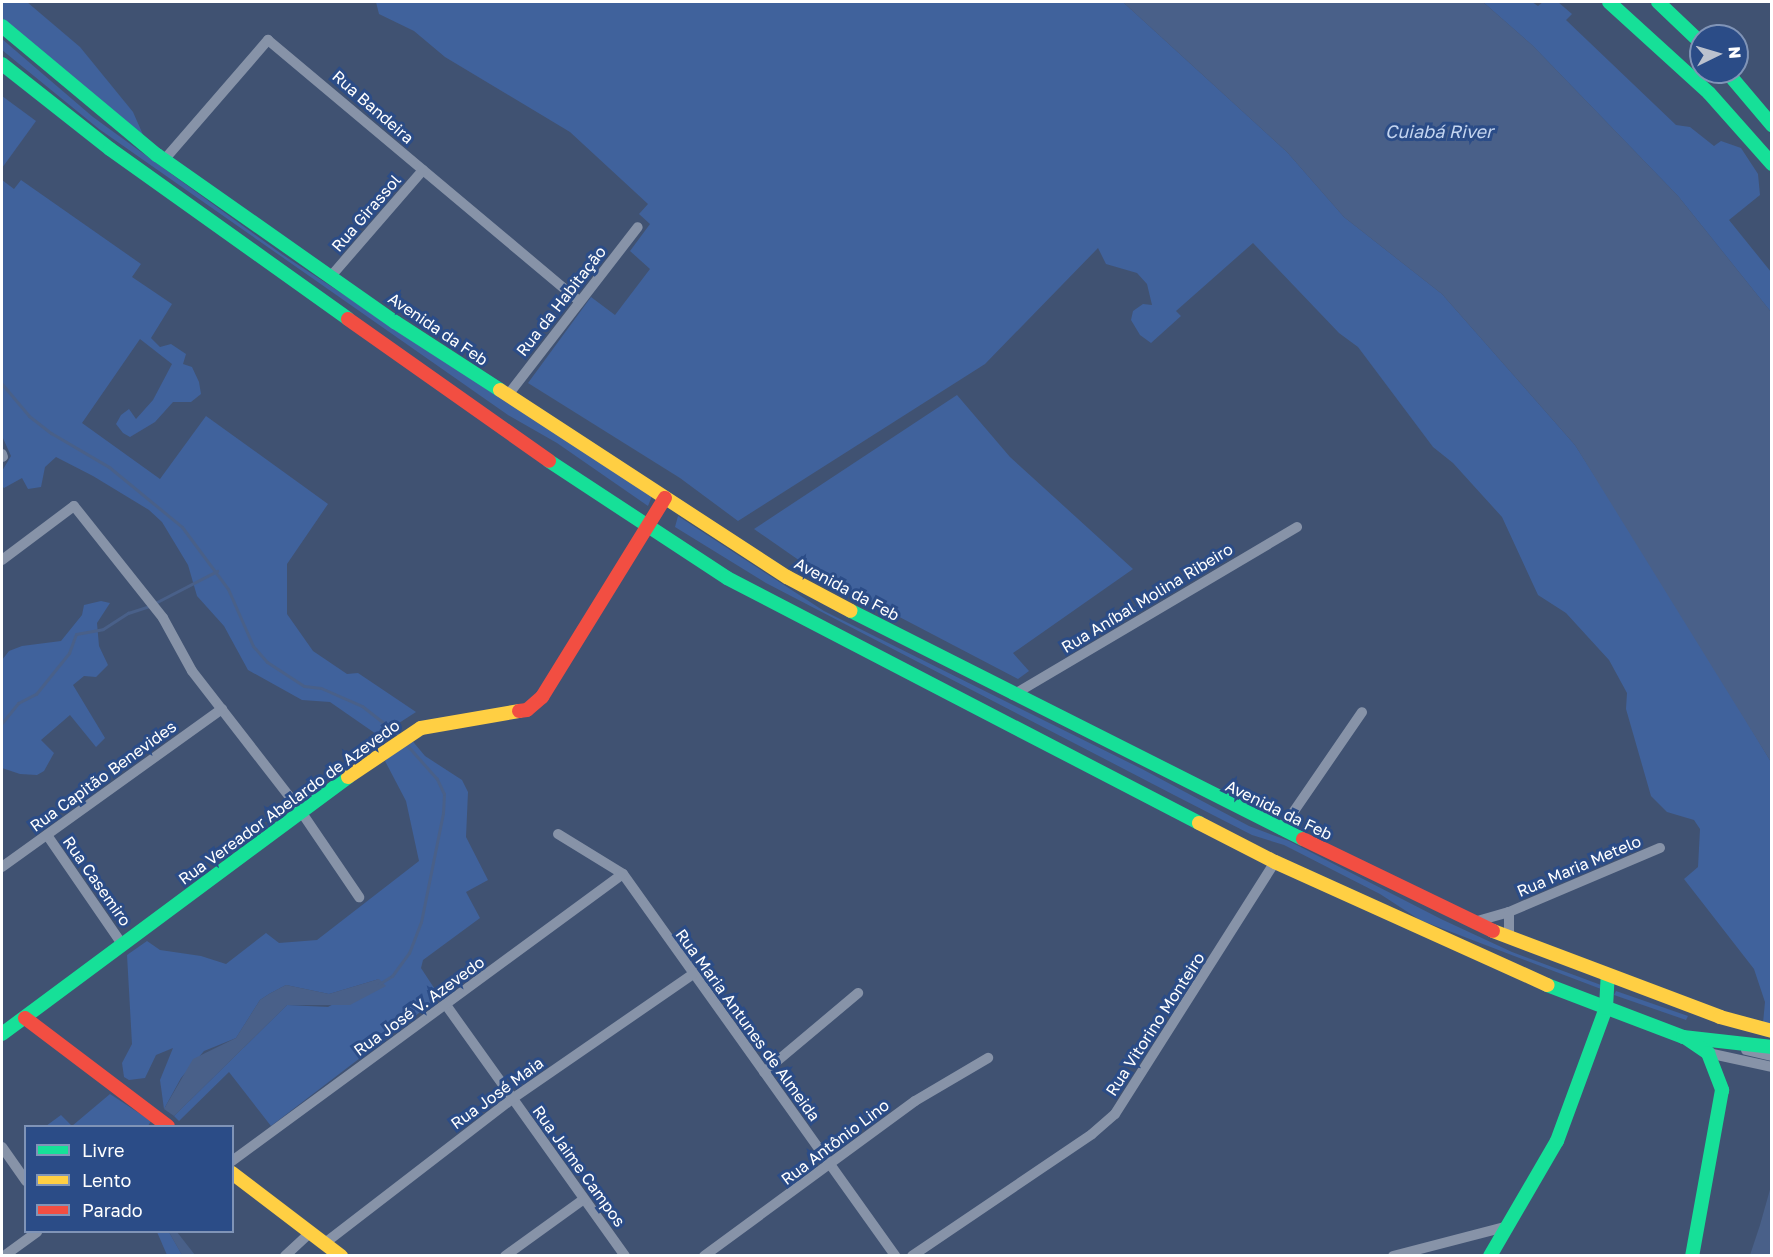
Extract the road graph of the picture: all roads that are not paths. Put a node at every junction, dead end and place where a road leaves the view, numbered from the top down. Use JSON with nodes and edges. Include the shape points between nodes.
{"nodes":[{"id":1,"x":1609,"y":2,"type":"edge"},
{"id":2,"x":1658,"y":2,"type":"edge"},
{"id":3,"x":2,"y":26,"type":"edge"},
{"id":4,"x":1689,"y":32,"type":"edge"},
{"id":5,"x":2,"y":64,"type":"edge"},
{"id":6,"x":1737,"y":84,"type":"edge"},
{"id":7,"x":1772,"y":125,"type":"edge"},
{"id":8,"x":164,"y":160,"type":"junction"},
{"id":9,"x":1772,"y":164,"type":"edge"},
{"id":10,"x":423,"y":170,"type":"junction"},
{"id":11,"x":638,"y":227,"type":"dead end"},
{"id":12,"x":332,"y":275,"type":"junction"},
{"id":13,"x":579,"y":301,"type":"junction"},
{"id":14,"x":508,"y":395,"type":"junction"},
{"id":15,"x":665,"y":498,"type":"junction"},
{"id":16,"x":646,"y":527,"type":"junction"},
{"id":17,"x":1297,"y":527,"type":"dead end"},
{"id":18,"x":2,"y":560,"type":"edge"},
{"id":19,"x":1013,"y":695,"type":"junction"},
{"id":20,"x":222,"y":709,"type":"junction"},
{"id":21,"x":1362,"y":712,"type":"dead end"},
{"id":22,"x":302,"y":813,"type":"junction"},
{"id":23,"x":1281,"y":830,"type":"junction"},
{"id":24,"x":558,"y":834,"type":"dead end"},
{"id":25,"x":47,"y":835,"type":"junction"},
{"id":26,"x":1660,"y":848,"type":"dead end"},
{"id":27,"x":1275,"y":861,"type":"junction"},
{"id":28,"x":2,"y":867,"type":"edge"},
{"id":29,"x":623,"y":874,"type":"junction"},
{"id":30,"x":359,"y":897,"type":"dead end"},
{"id":31,"x":1509,"y":912,"type":"junction"},
{"id":32,"x":1473,"y":923,"type":"junction"},
{"id":33,"x":1509,"y":938,"type":"junction"},
{"id":34,"x":122,"y":944,"type":"junction"},
{"id":35,"x":692,"y":975,"type":"junction"},
{"id":36,"x":1608,"y":975,"type":"junction"},
{"id":37,"x":858,"y":993,"type":"dead end"},
{"id":38,"x":446,"y":1005,"type":"junction"},
{"id":39,"x":1606,"y":1008,"type":"junction"},
{"id":40,"x":24,"y":1018,"type":"junction"},
{"id":41,"x":1767,"y":1030,"type":"edge"},
{"id":42,"x":2,"y":1034,"type":"edge"},
{"id":43,"x":1683,"y":1037,"type":"junction"},
{"id":44,"x":1761,"y":1052,"type":"edge"},
{"id":45,"x":1708,"y":1053,"type":"junction"},
{"id":46,"x":1772,"y":1056,"type":"edge"},
{"id":47,"x":988,"y":1058,"type":"dead end"},
{"id":48,"x":1772,"y":1067,"type":"edge"},
{"id":49,"x":764,"y":1072,"type":"junction"},
{"id":50,"x":512,"y":1099,"type":"junction"},
{"id":51,"x":167,"y":1125,"type":"edge"},
{"id":52,"x":2,"y":1147,"type":"edge"},
{"id":53,"x":234,"y":1160,"type":"edge"},
{"id":54,"x":830,"y":1167,"type":"junction"},
{"id":55,"x":234,"y":1175,"type":"edge"},
{"id":56,"x":24,"y":1178,"type":"edge"},
{"id":57,"x":584,"y":1199,"type":"junction"},
{"id":58,"x":1509,"y":1226,"type":"junction"},
{"id":59,"x":37,"y":1233,"type":"edge"},
{"id":60,"x":310,"y":1233,"type":"junction"},
{"id":61,"x":325,"y":1243,"type":"junction"},
{"id":62,"x":4,"y":1256,"type":"edge"},
{"id":63,"x":285,"y":1256,"type":"edge"},
{"id":64,"x":341,"y":1256,"type":"edge"},
{"id":65,"x":505,"y":1256,"type":"edge"},
{"id":66,"x":625,"y":1256,"type":"edge"},
{"id":67,"x":704,"y":1256,"type":"edge"},
{"id":68,"x":895,"y":1256,"type":"edge"},
{"id":69,"x":912,"y":1256,"type":"edge"},
{"id":70,"x":1393,"y":1256,"type":"edge"},
{"id":71,"x":1490,"y":1256,"type":"edge"},
{"id":72,"x":1692,"y":1256,"type":"edge"}],
"edges":[{"from":1,"to":9,"type":"main road","via":[[1710,93]]},
{"from":2,"to":4,"type":"main road"},
{"from":3,"to":8,"type":"main road","name":"Avenida da Feb"},
{"from":5,"to":16,"type":"main road","via":[[110,149]]},
{"from":6,"to":7,"type":"main road"},
{"from":8,"to":10,"type":"street","name":"Rua Bandeira","via":[[268,40]]},
{"from":8,"to":12,"type":"main road","name":"Avenida da Feb"},
{"from":10,"to":12,"type":"street","name":"Rua Girassol"},
{"from":10,"to":13,"type":"street","name":"Rua Bandeira"},
{"from":11,"to":13,"type":"street","name":"Rua da Habitação"},
{"from":12,"to":14,"type":"main road","name":"Avenida da Feb","via":[[395,322]]},
{"from":13,"to":14,"type":"street","name":"Rua da Habitação"},
{"from":14,"to":15,"type":"main road","name":"Avenida da Feb"},
{"from":15,"to":16,"type":"main road","name":"Rua Vereador Abelardo de Azevedo"},
{"from":15,"to":19,"type":"main road","name":"Avenida da Feb","via":[[684,497],[828,598]]},
{"from":16,"to":22,"type":"main road","name":"Rua Vereador Abelardo de Azevedo","via":[[542,697],[527,710],[411,732]]},
{"from":16,"to":27,"type":"main road","via":[[728,578],[918,679]]},
{"from":17,"to":19,"type":"street","name":"Rua Aníbal Molina Ribeiro"},
{"from":18,"to":20,"type":"street","via":[[74,506],[157,610],[192,671]]},
{"from":19,"to":23,"type":"main road","name":"Avenida da Feb"},
{"from":20,"to":22,"type":"street"},
{"from":20,"to":25,"type":"street","name":"Rua Capitão Benevides"},
{"from":21,"to":23,"type":"street"},
{"from":22,"to":30,"type":"street"},
{"from":22,"to":34,"type":"main road","name":"Rua Vereador Abelardo de Azevedo"},
{"from":23,"to":32,"type":"main road","name":"Avenida da Feb"},
{"from":24,"to":29,"type":"street","name":"Rua Maria Antunes de Almeida"},
{"from":25,"to":28,"type":"street","name":"Rua Capitão Benevides"},
{"from":25,"to":34,"type":"street","name":"Rua Casemiro"},
{"from":26,"to":31,"type":"street","name":"Rua Maria Metelo"},
{"from":27,"to":39,"type":"main road","via":[[1509,971]]},
{"from":27,"to":69,"type":"street","name":"Rua Vitorino Monteiro","via":[[1115,1114],[1092,1134]]},
{"from":29,"to":35,"type":"street","name":"Rua Maria Antunes de Almeida"},
{"from":29,"to":38,"type":"street","name":"Rua José V. Azevedo"},
{"from":31,"to":32,"type":"street","name":"Rua Maria Metelo"},
{"from":31,"to":33,"type":"street","name":"Rua Maria Metelo"},
{"from":32,"to":33,"type":"main road","name":"Avenida da Feb"},
{"from":33,"to":36,"type":"main road","name":"Avenida da Feb"},
{"from":34,"to":40,"type":"main road","name":"Rua Vereador Abelardo de Azevedo"},
{"from":35,"to":49,"type":"street","name":"Rua Maria Antunes de Almeida"},
{"from":35,"to":50,"type":"street","name":"Rua José Maia"},
{"from":36,"to":39,"type":"main road"},
{"from":36,"to":41,"type":"main road","name":"Avenida da Feb"},
{"from":37,"to":49,"type":"street"},
{"from":38,"to":50,"type":"street","name":"Rua Jaime Campos"},
{"from":38,"to":53,"type":"street","name":"Rua José V. Azevedo"},
{"from":39,"to":43,"type":"main road"},
{"from":39,"to":58,"type":"main road","via":[[1557,1141]]},
{"from":40,"to":42,"type":"main road","name":"Rua Vereador Abelardo de Azevedo"},
{"from":40,"to":51,"type":"main road"},
{"from":43,"to":44,"type":"main road"},
{"from":43,"to":45,"type":"main road"},
{"from":44,"to":45,"type":"street"},
{"from":44,"to":46,"type":"street"},
{"from":44,"to":48,"type":"street"},
{"from":45,"to":72,"type":"main road","via":[[1722,1090]]},
{"from":47,"to":54,"type":"street","name":"Rua Antônio Lino","via":[[915,1101]]},
{"from":49,"to":54,"type":"street","name":"Rua Maria Antunes de Almeida"},
{"from":50,"to":57,"type":"street","name":"Rua Jaime Campos"},
{"from":50,"to":61,"type":"street","name":"Rua José Maia"},
{"from":52,"to":56,"type":"street"},
{"from":54,"to":67,"type":"street","name":"Rua Antônio Lino"},
{"from":54,"to":68,"type":"street","name":"Rua Maria Antunes de Almeida"},
{"from":55,"to":60,"type":"main road"},
{"from":57,"to":65,"type":"street"},
{"from":57,"to":66,"type":"street","name":"Rua Jaime Campos"},
{"from":58,"to":70,"type":"street"},
{"from":58,"to":71,"type":"main road"},
{"from":59,"to":62,"type":"street"},
{"from":60,"to":61,"type":"main road"},
{"from":60,"to":63,"type":"street"},
{"from":61,"to":64,"type":"main road"}]}
